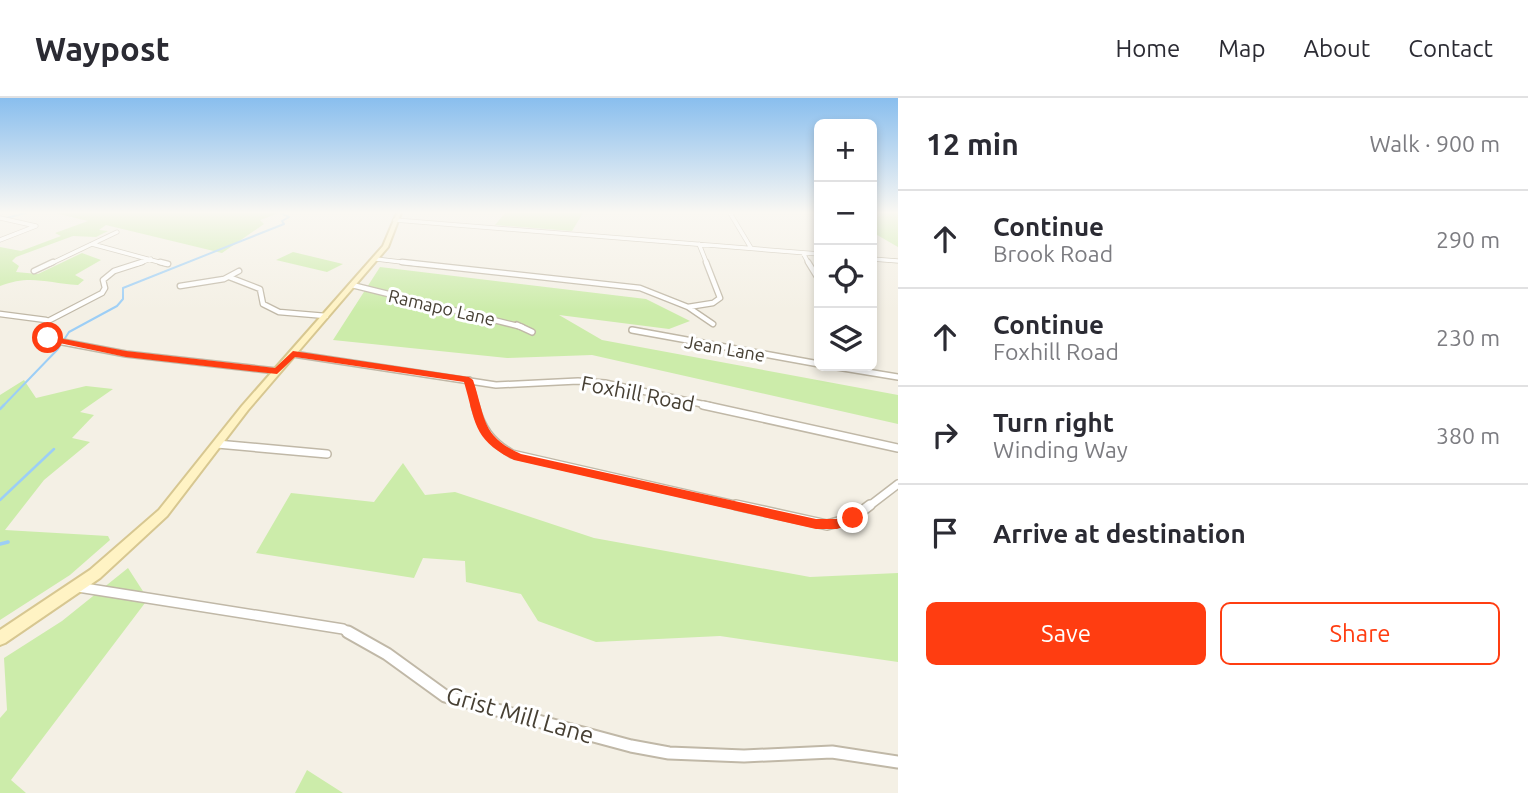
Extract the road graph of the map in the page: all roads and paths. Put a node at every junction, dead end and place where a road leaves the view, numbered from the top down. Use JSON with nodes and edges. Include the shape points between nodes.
{"nodes":[{"id":1,"x":89,"y":245,"type":"edge"},
{"id":2,"x":98,"y":245,"type":"edge"},
{"id":3,"x":386,"y":245,"type":"edge"},
{"id":4,"x":700,"y":245,"type":"edge"},
{"id":5,"x":718,"y":245,"type":"edge"},
{"id":6,"x":751,"y":248,"type":"joint"},
{"id":7,"x":803,"y":253,"type":"junction"},
{"id":8,"x":814,"y":254,"type":"edge"},
{"id":9,"x":376,"y":258,"type":"junction"},
{"id":10,"x":151,"y":259,"type":"junction"},
{"id":11,"x":877,"y":260,"type":"edge"},
{"id":12,"x":898,"y":262,"type":"edge"},
{"id":13,"x":168,"y":264,"type":"dead end"},
{"id":14,"x":34,"y":271,"type":"dead end"},
{"id":15,"x":239,"y":271,"type":"dead end"},
{"id":16,"x":814,"y":272,"type":"edge"},
{"id":17,"x":229,"y":277,"type":"junction"},
{"id":18,"x":352,"y":285,"type":"junction"},
{"id":19,"x":180,"y":286,"type":"dead end"},
{"id":20,"x":688,"y":307,"type":"junction"},
{"id":21,"x":0,"y":314,"type":"edge"},
{"id":22,"x":326,"y":316,"type":"junction"},
{"id":23,"x":48,"y":321,"type":"junction"},
{"id":24,"x":713,"y":324,"type":"dead end"},
{"id":25,"x":632,"y":330,"type":"dead end"},
{"id":26,"x":532,"y":332,"type":"dead end"},
{"id":27,"x":293,"y":354,"type":"junction"},
{"id":28,"x":814,"y":363,"type":"edge"},
{"id":29,"x":869,"y":371,"type":"edge"},
{"id":30,"x":277,"y":372,"type":"junction"},
{"id":31,"x":898,"y":377,"type":"edge"},
{"id":32,"x":469,"y":380,"type":"junction"},
{"id":33,"x":217,"y":444,"type":"junction"},
{"id":34,"x":898,"y":448,"type":"edge"},
{"id":35,"x":327,"y":454,"type":"dead end"},
{"id":36,"x":898,"y":484,"type":"edge"},
{"id":37,"x":78,"y":587,"type":"junction"},
{"id":38,"x":0,"y":638,"type":"edge"},
{"id":39,"x":898,"y":762,"type":"edge"}],
"edges":[{"from":1,"to":14,"type":"street"},
{"from":2,"to":10,"type":"street"},
{"from":3,"to":9,"type":"main road"},
{"from":4,"to":20,"type":"street","via":[[720,298]]},
{"from":5,"to":6,"type":"street"},
{"from":6,"to":7,"type":"street"},
{"from":7,"to":8,"type":"street"},
{"from":7,"to":16,"type":"street"},
{"from":9,"to":18,"type":"main road"},
{"from":9,"to":20,"type":"street","via":[[640,288]]},
{"from":10,"to":13,"type":"street"},
{"from":10,"to":23,"type":"street","via":[[110,273],[103,280],[102,293]]},
{"from":11,"to":12,"type":"street"},
{"from":15,"to":17,"type":"street"},
{"from":17,"to":19,"type":"street"},
{"from":17,"to":22,"type":"street","via":[[260,289],[263,304],[272,310]]},
{"from":18,"to":22,"type":"main road"},
{"from":18,"to":26,"type":"street","name":"Ramapo Lane"},
{"from":20,"to":24,"type":"street"},
{"from":21,"to":23,"type":"street"},
{"from":22,"to":27,"type":"main road"},
{"from":23,"to":30,"type":"street","via":[[46,337],[63,342]]},
{"from":25,"to":28,"type":"street","name":"Jean Lane"},
{"from":27,"to":30,"type":"main road"},
{"from":27,"to":32,"type":"street","name":"Foxhill Road"},
{"from":29,"to":31,"type":"street"},
{"from":30,"to":33,"type":"main road"},
{"from":32,"to":34,"type":"street","name":"Foxhill Road","via":[[511,386],[571,380],[605,383]]},
{"from":32,"to":36,"type":"street","via":[[485,436],[498,448],[528,460],[827,524],[853,518]]},
{"from":33,"to":35,"type":"street"},
{"from":33,"to":37,"type":"main road","via":[[147,529]]},
{"from":37,"to":38,"type":"main road"},
{"from":37,"to":39,"type":"street","name":"Grist Mill Lane","via":[[343,629],[445,695],[631,746],[707,756],[832,752]]}]}
